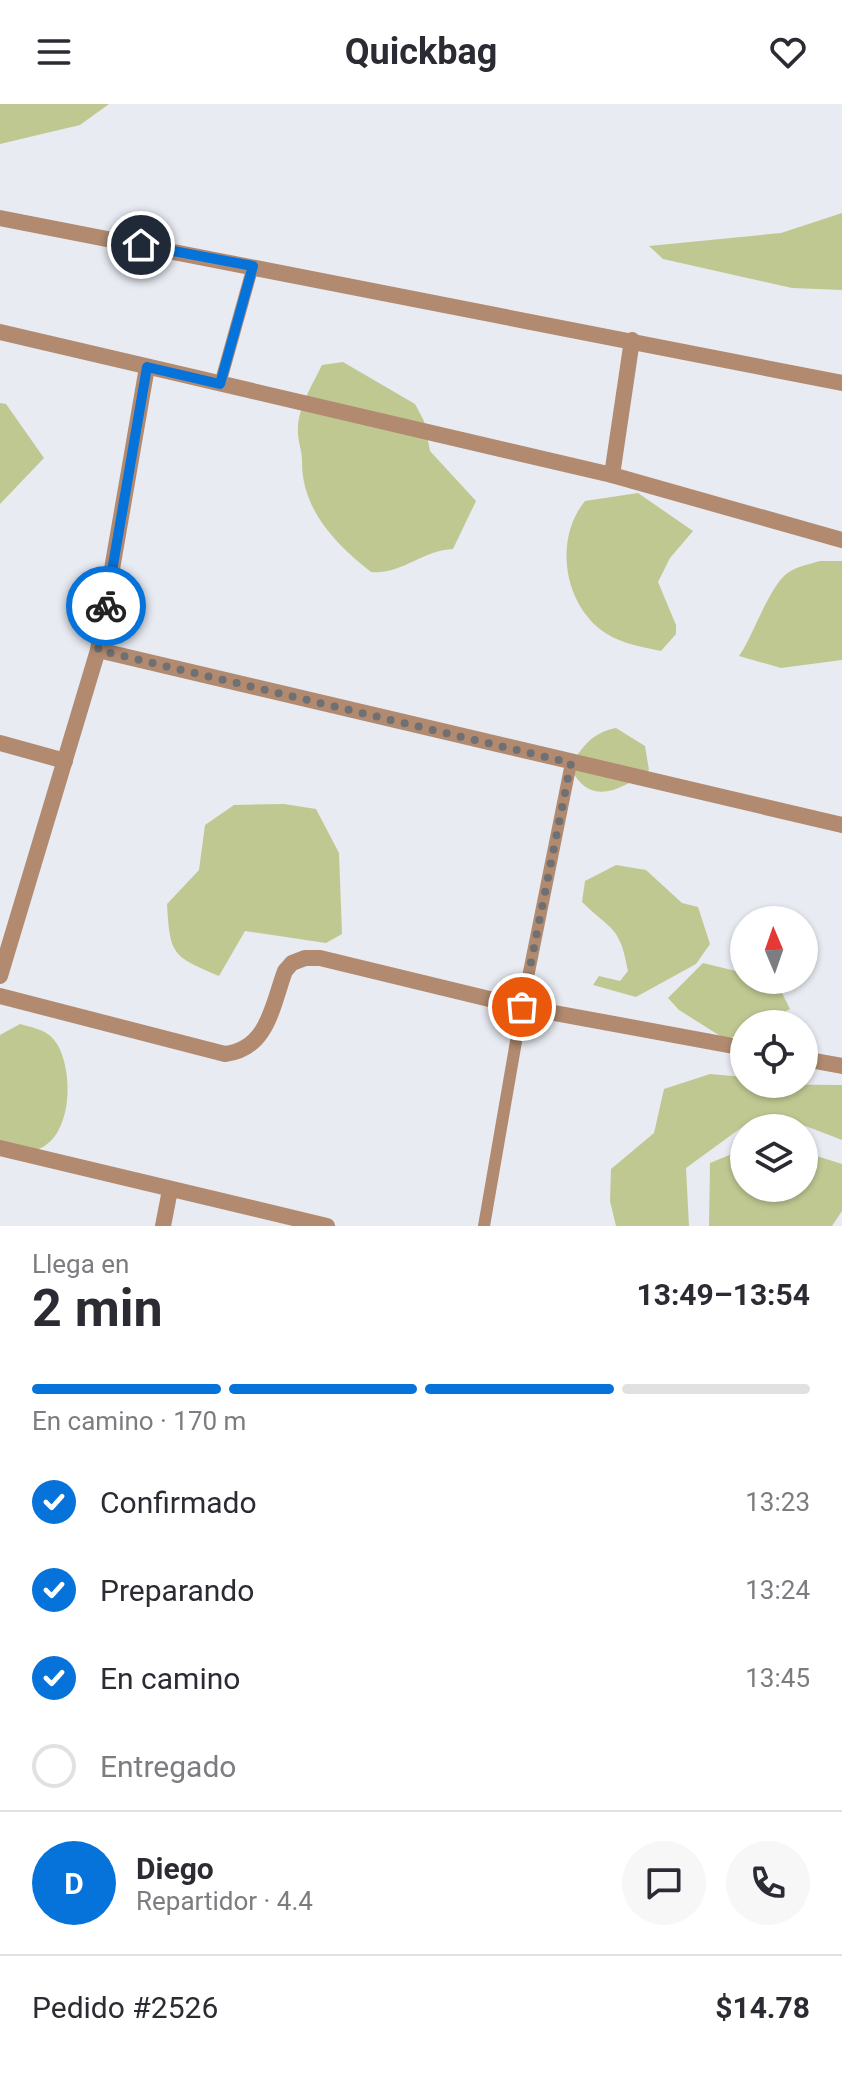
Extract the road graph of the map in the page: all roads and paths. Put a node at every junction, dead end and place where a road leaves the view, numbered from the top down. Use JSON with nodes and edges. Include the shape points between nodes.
{"nodes":[{"id":1,"x":0,"y":218,"type":"edge"},
{"id":2,"x":253,"y":266,"type":"junction"},
{"id":3,"x":0,"y":332,"type":"edge"},
{"id":4,"x":632,"y":340,"type":"junction"},
{"id":5,"x":147,"y":367,"type":"junction"},
{"id":6,"x":842,"y":383,"type":"edge"},
{"id":7,"x":220,"y":384,"type":"junction"},
{"id":8,"x":612,"y":475,"type":"junction"},
{"id":9,"x":842,"y":540,"type":"edge"},
{"id":10,"x":98,"y":650,"type":"junction"},
{"id":11,"x":0,"y":743,"type":"edge"},
{"id":12,"x":65,"y":761,"type":"junction"},
{"id":13,"x":571,"y":763,"type":"junction"},
{"id":14,"x":842,"y":825,"type":"edge"},
{"id":15,"x":0,"y":976,"type":"edge"},
{"id":16,"x":0,"y":996,"type":"edge"},
{"id":17,"x":522,"y":1007,"type":"junction"},
{"id":18,"x":730,"y":1045,"type":"edge"},
{"id":19,"x":818,"y":1062,"type":"edge"},
{"id":20,"x":842,"y":1066,"type":"edge"},
{"id":21,"x":0,"y":1148,"type":"edge"},
{"id":22,"x":170,"y":1190,"type":"junction"},
{"id":23,"x":163,"y":1226,"type":"edge"},
{"id":24,"x":327,"y":1226,"type":"edge"},
{"id":25,"x":484,"y":1226,"type":"edge"}],
"edges":[{"from":1,"to":2,"type":"street"},
{"from":2,"to":4,"type":"street"},
{"from":2,"to":7,"type":"lane"},
{"from":3,"to":5,"type":"street"},
{"from":4,"to":6,"type":"street"},
{"from":4,"to":8,"type":"street"},
{"from":5,"to":7,"type":"street"},
{"from":5,"to":10,"type":"street"},
{"from":7,"to":8,"type":"street"},
{"from":8,"to":9,"type":"street"},
{"from":10,"to":12,"type":"street"},
{"from":10,"to":13,"type":"street"},
{"from":11,"to":12,"type":"street"},
{"from":12,"to":15,"type":"street"},
{"from":13,"to":14,"type":"street"},
{"from":13,"to":17,"type":"lane"},
{"from":16,"to":17,"type":"street","via":[[225,1054],[259,1040],[285,971],[305,958]]},
{"from":17,"to":18,"type":"street"},
{"from":17,"to":25,"type":"lane"},
{"from":19,"to":20,"type":"street"},
{"from":21,"to":22,"type":"street"},
{"from":22,"to":23,"type":"street"},
{"from":22,"to":24,"type":"street"}]}
